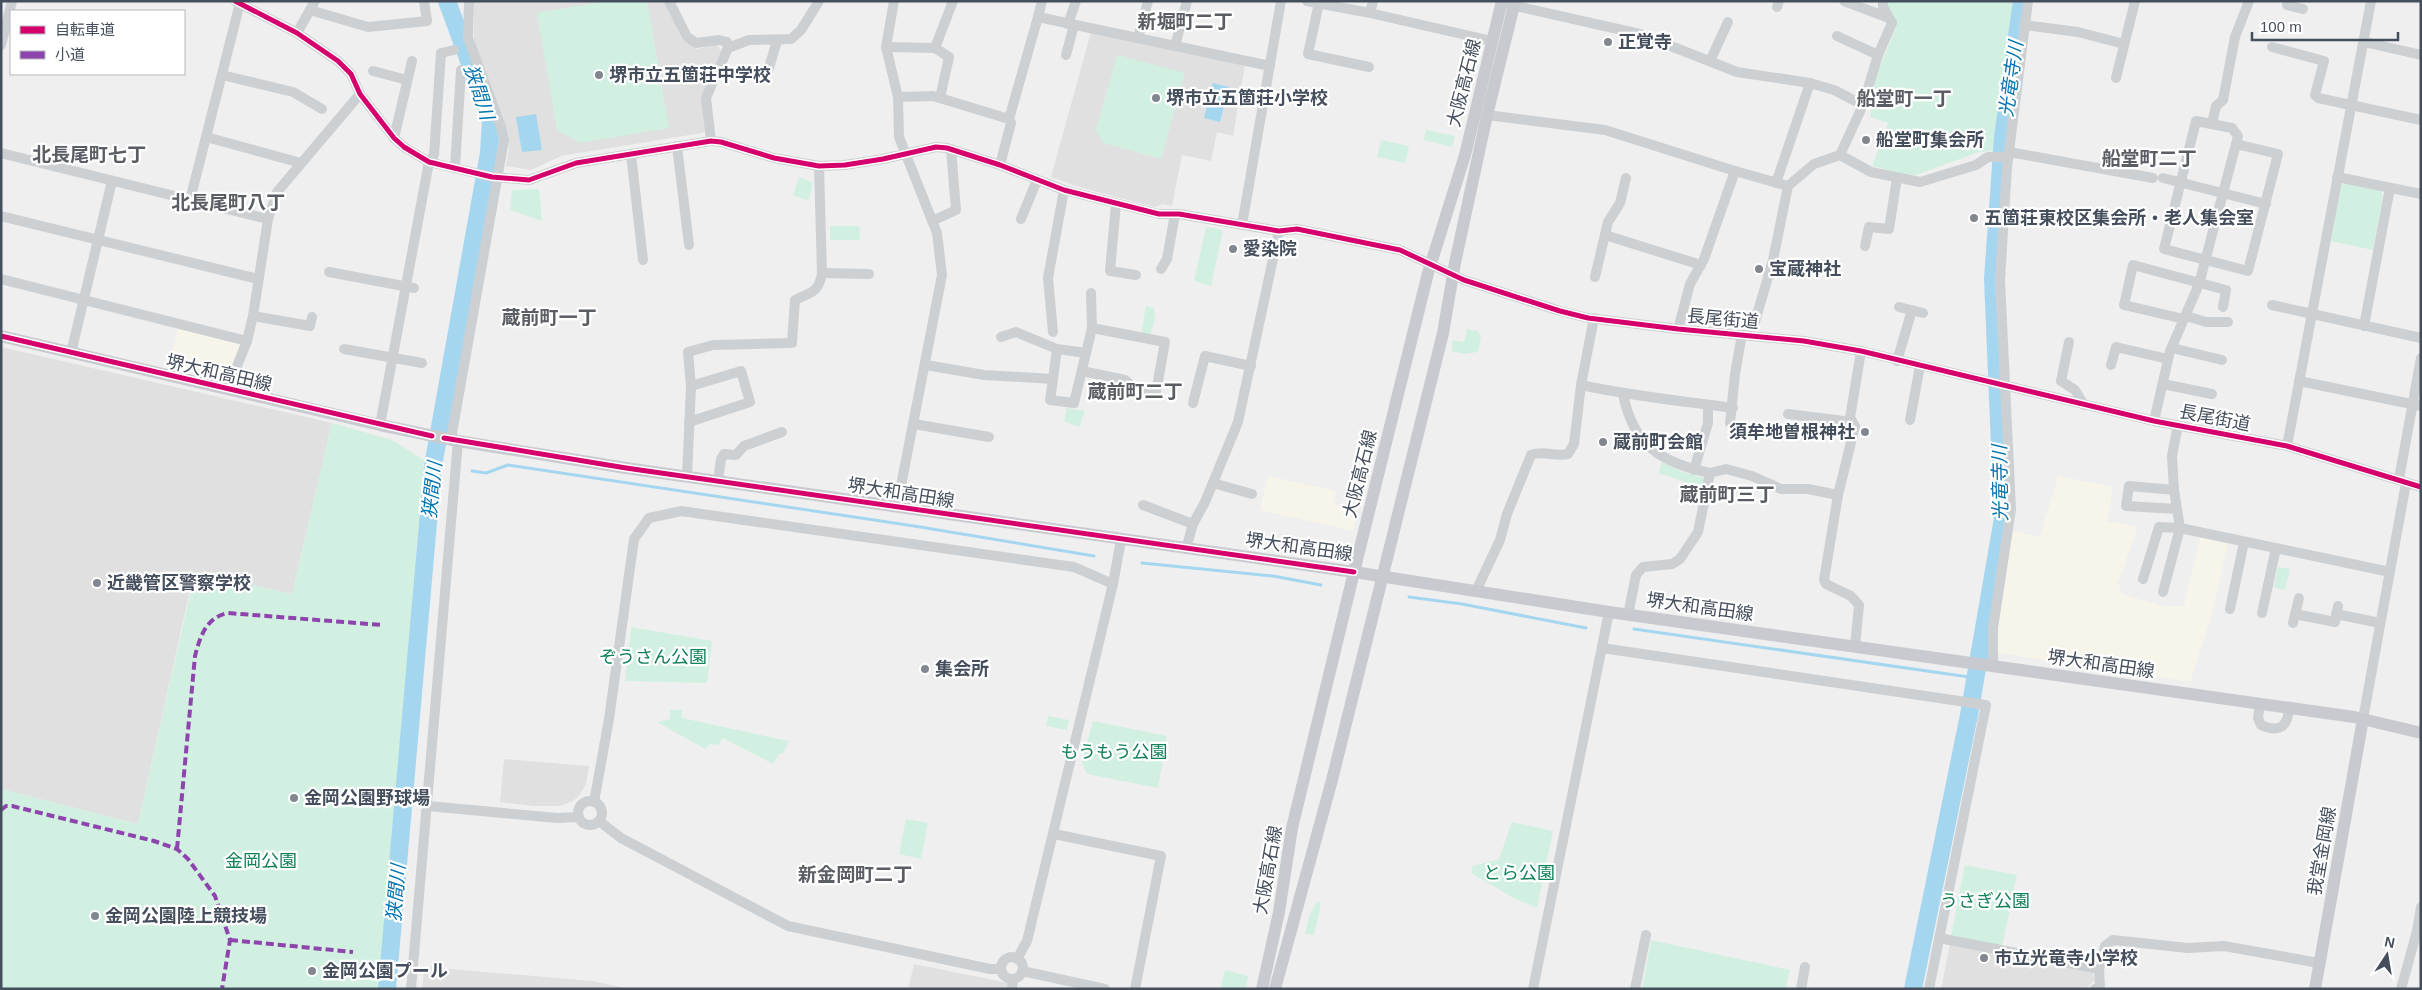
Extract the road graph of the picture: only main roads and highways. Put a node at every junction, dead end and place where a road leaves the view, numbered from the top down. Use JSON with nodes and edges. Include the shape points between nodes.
{"nodes":[{"id":1,"x":1508,"y":3,"type":"edge"},
{"id":2,"x":1,"y":336,"type":"edge"},
{"id":3,"x":1354,"y":572,"type":"junction"},
{"id":4,"x":1381,"y":576,"type":"junction"},
{"id":5,"x":2363,"y":719,"type":"junction"},
{"id":6,"x":2421,"y":732,"type":"edge"},
{"id":7,"x":1262,"y":989,"type":"edge"},
{"id":8,"x":1275,"y":989,"type":"edge"},
{"id":9,"x":2315,"y":989,"type":"edge"}],
"edges":[{"from":1,"to":3,"type":"main road","name":"大阪高石線","via":[[1492,40],[1465,155],[1430,264]]},
{"from":1,"to":4,"type":"main road","name":"大阪高石線","via":[[1443,333]]},
{"from":2,"to":3,"type":"main road","name":"堺大和高田線","via":[[432,436],[687,477]]},
{"from":3,"to":4,"type":"main road","name":"堺大和高田線"},
{"from":3,"to":7,"type":"main road","name":"大阪高石線","via":[[1292,828],[1279,912]]},
{"from":4,"to":5,"type":"main road","name":"堺大和高田線","via":[[1628,615]]},
{"from":4,"to":8,"type":"main road","name":"大阪高石線","via":[[1330,789]]},
{"from":5,"to":6,"type":"main road","name":"堺大和高田線"},
{"from":5,"to":9,"type":"main road","name":"我堂金岡線"}]}
